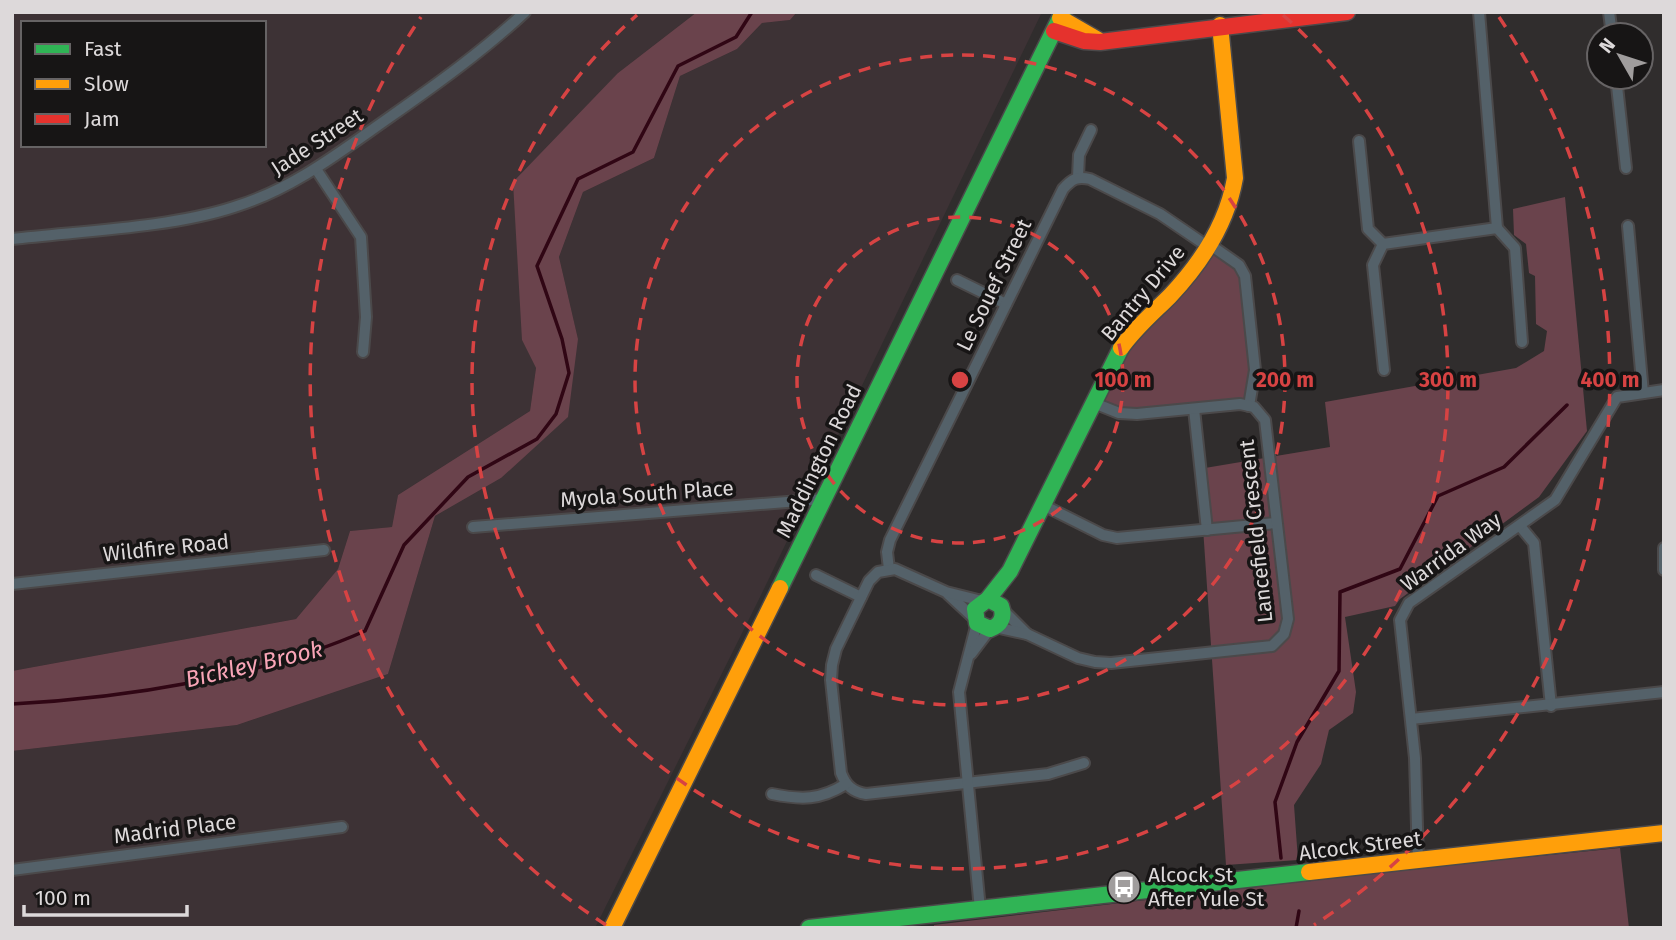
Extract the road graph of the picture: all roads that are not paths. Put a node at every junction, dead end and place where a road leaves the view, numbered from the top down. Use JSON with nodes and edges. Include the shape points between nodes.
{"nodes":[{"id":1,"x":525,"y":12,"type":"edge"},
{"id":2,"x":1348,"y":12,"type":"edge"},
{"id":3,"x":1479,"y":12,"type":"edge"},
{"id":4,"x":1059,"y":20,"type":"edge"},
{"id":5,"x":1220,"y":25,"type":"junction"},
{"id":6,"x":1618,"y":91,"type":"edge"},
{"id":7,"x":1091,"y":131,"type":"dead end"},
{"id":8,"x":1359,"y":141,"type":"dead end"},
{"id":9,"x":1626,"y":168,"type":"dead end"},
{"id":10,"x":316,"y":169,"type":"junction"},
{"id":11,"x":1078,"y":177,"type":"junction"},
{"id":12,"x":1628,"y":226,"type":"dead end"},
{"id":13,"x":1497,"y":228,"type":"junction"},
{"id":14,"x":12,"y":239,"type":"edge"},
{"id":15,"x":1383,"y":244,"type":"junction"},
{"id":16,"x":1208,"y":245,"type":"junction"},
{"id":17,"x":957,"y":280,"type":"dead end"},
{"id":18,"x":1006,"y":304,"type":"junction"},
{"id":19,"x":1522,"y":342,"type":"dead end"},
{"id":20,"x":363,"y":352,"type":"dead end"},
{"id":21,"x":1384,"y":370,"type":"dead end"},
{"id":22,"x":1664,"y":390,"type":"edge"},
{"id":23,"x":1643,"y":393,"type":"junction"},
{"id":24,"x":1094,"y":403,"type":"junction"},
{"id":25,"x":1249,"y":405,"type":"junction"},
{"id":26,"x":1194,"y":409,"type":"junction"},
{"id":27,"x":824,"y":499,"type":"junction"},
{"id":28,"x":1043,"y":505,"type":"junction"},
{"id":29,"x":1276,"y":523,"type":"junction"},
{"id":30,"x":1520,"y":526,"type":"junction"},
{"id":31,"x":472,"y":527,"type":"dead end"},
{"id":32,"x":1207,"y":530,"type":"junction"},
{"id":33,"x":1664,"y":548,"type":"edge"},
{"id":34,"x":324,"y":550,"type":"dead end"},
{"id":35,"x":889,"y":569,"type":"junction"},
{"id":36,"x":1664,"y":570,"type":"edge"},
{"id":37,"x":816,"y":575,"type":"dead end"},
{"id":38,"x":12,"y":584,"type":"edge"},
{"id":39,"x":946,"y":593,"type":"junction"},
{"id":40,"x":861,"y":597,"type":"junction"},
{"id":41,"x":993,"y":604,"type":"junction"},
{"id":42,"x":984,"y":624,"type":"junction"},
{"id":43,"x":1027,"y":634,"type":"junction"},
{"id":44,"x":1664,"y":692,"type":"edge"},
{"id":45,"x":1551,"y":706,"type":"junction"},
{"id":46,"x":1411,"y":719,"type":"junction"},
{"id":47,"x":1084,"y":763,"type":"dead end"},
{"id":48,"x":968,"y":782,"type":"junction"},
{"id":49,"x":846,"y":783,"type":"junction"},
{"id":50,"x":772,"y":794,"type":"dead end"},
{"id":51,"x":342,"y":827,"type":"dead end"},
{"id":52,"x":1664,"y":833,"type":"edge"},
{"id":53,"x":1418,"y":861,"type":"junction"},
{"id":54,"x":12,"y":870,"type":"edge"},
{"id":55,"x":980,"y":909,"type":"junction"},
{"id":56,"x":918,"y":922,"type":"edge"},
{"id":57,"x":612,"y":928,"type":"edge"},
{"id":58,"x":809,"y":928,"type":"edge"}],
"edges":[{"from":1,"to":10,"type":"street","name":"Jade Street","via":[[450,74]]},
{"from":2,"to":5,"type":"main road"},
{"from":3,"to":13,"type":"street"},
{"from":4,"to":5,"type":"main road","via":[[1084,41],[1100,42]]},
{"from":4,"to":27,"type":"main road","name":"Maddington Road"},
{"from":5,"to":16,"type":"main road","name":"Bantry Drive","via":[[1235,178],[1225,220]]},
{"from":6,"to":9,"type":"street"},
{"from":7,"to":11,"type":"street","name":"Le Souef Street","via":[[1079,155]]},
{"from":8,"to":15,"type":"street","via":[[1368,229]]},
{"from":10,"to":14,"type":"street","name":"Jade Street","via":[[278,191],[233,208],[187,218]]},
{"from":10,"to":20,"type":"street","via":[[361,237],[366,317]]},
{"from":11,"to":16,"type":"street","via":[[1160,214]]},
{"from":11,"to":18,"type":"street","name":"Le Souef Street","via":[[1063,189]]},
{"from":12,"to":23,"type":"street"},
{"from":13,"to":15,"type":"street"},
{"from":13,"to":19,"type":"street","via":[[1515,248]]},
{"from":15,"to":21,"type":"street","via":[[1373,265]]},
{"from":16,"to":24,"type":"main road","name":"Bantry Drive","via":[[1172,295],[1124,343]]},
{"from":16,"to":25,"type":"street","via":[[1239,265],[1245,276],[1255,370]]},
{"from":17,"to":18,"type":"street"},
{"from":18,"to":35,"type":"street","name":"Le Souef Street","via":[[890,540]]},
{"from":22,"to":23,"type":"street","name":"Warrida Way"},
{"from":23,"to":30,"type":"street","name":"Warrida Way","via":[[1617,397],[1555,500]]},
{"from":24,"to":26,"type":"street","via":[[1119,413]]},
{"from":24,"to":28,"type":"main road","name":"Bantry Drive"},
{"from":25,"to":26,"type":"street"},
{"from":25,"to":29,"type":"street","name":"Lancefield Crescent","via":[[1265,420]]},
{"from":26,"to":32,"type":"street"},
{"from":27,"to":31,"type":"street","name":"Myola South Place"},
{"from":27,"to":57,"type":"main road","name":"Maddington Road"},
{"from":28,"to":32,"type":"street","via":[[1117,538]]},
{"from":28,"to":41,"type":"main road","name":"Bantry Drive"},
{"from":29,"to":32,"type":"street"},
{"from":29,"to":43,"type":"street","name":"Lancefield Crescent","via":[[1288,619],[1284,634],[1272,646],[1111,663],[1078,658]]},
{"from":30,"to":45,"type":"street","via":[[1534,543]]},
{"from":30,"to":46,"type":"street","name":"Warrida Way","via":[[1403,611]]},
{"from":33,"to":36,"type":"street"},
{"from":34,"to":38,"type":"street","name":"Wildfire Road"},
{"from":35,"to":39,"type":"street"},
{"from":35,"to":40,"type":"street","via":[[873,576]]},
{"from":37,"to":40,"type":"street"},
{"from":39,"to":41,"type":"street"},
{"from":39,"to":42,"type":"street"},
{"from":40,"to":49,"type":"street","via":[[836,649],[831,673],[841,773]]},
{"from":41,"to":42,"type":"main road","via":[[975,609]]},
{"from":41,"to":42,"type":"main road","via":[[1002,620]]},
{"from":41,"to":43,"type":"street","name":"Lancefield Crescent"},
{"from":42,"to":43,"type":"street","name":"Lancefield Crescent"},
{"from":42,"to":48,"type":"street","via":[[959,692]]},
{"from":44,"to":45,"type":"street"},
{"from":45,"to":46,"type":"street"},
{"from":46,"to":53,"type":"street","name":"Warrida Way"},
{"from":47,"to":48,"type":"street","via":[[1048,774]]},
{"from":48,"to":49,"type":"street","via":[[866,794]]},
{"from":48,"to":55,"type":"street"},
{"from":49,"to":50,"type":"street","via":[[811,799]]},
{"from":51,"to":54,"type":"street","name":"Madrid Place"},
{"from":52,"to":53,"type":"main road","name":"Alcock Street"},
{"from":53,"to":55,"type":"main road","name":"Alcock Street"},
{"from":55,"to":56,"type":"main road","name":"Alcock Street"},
{"from":56,"to":58,"type":"main road","name":"Alcock Street"}]}
